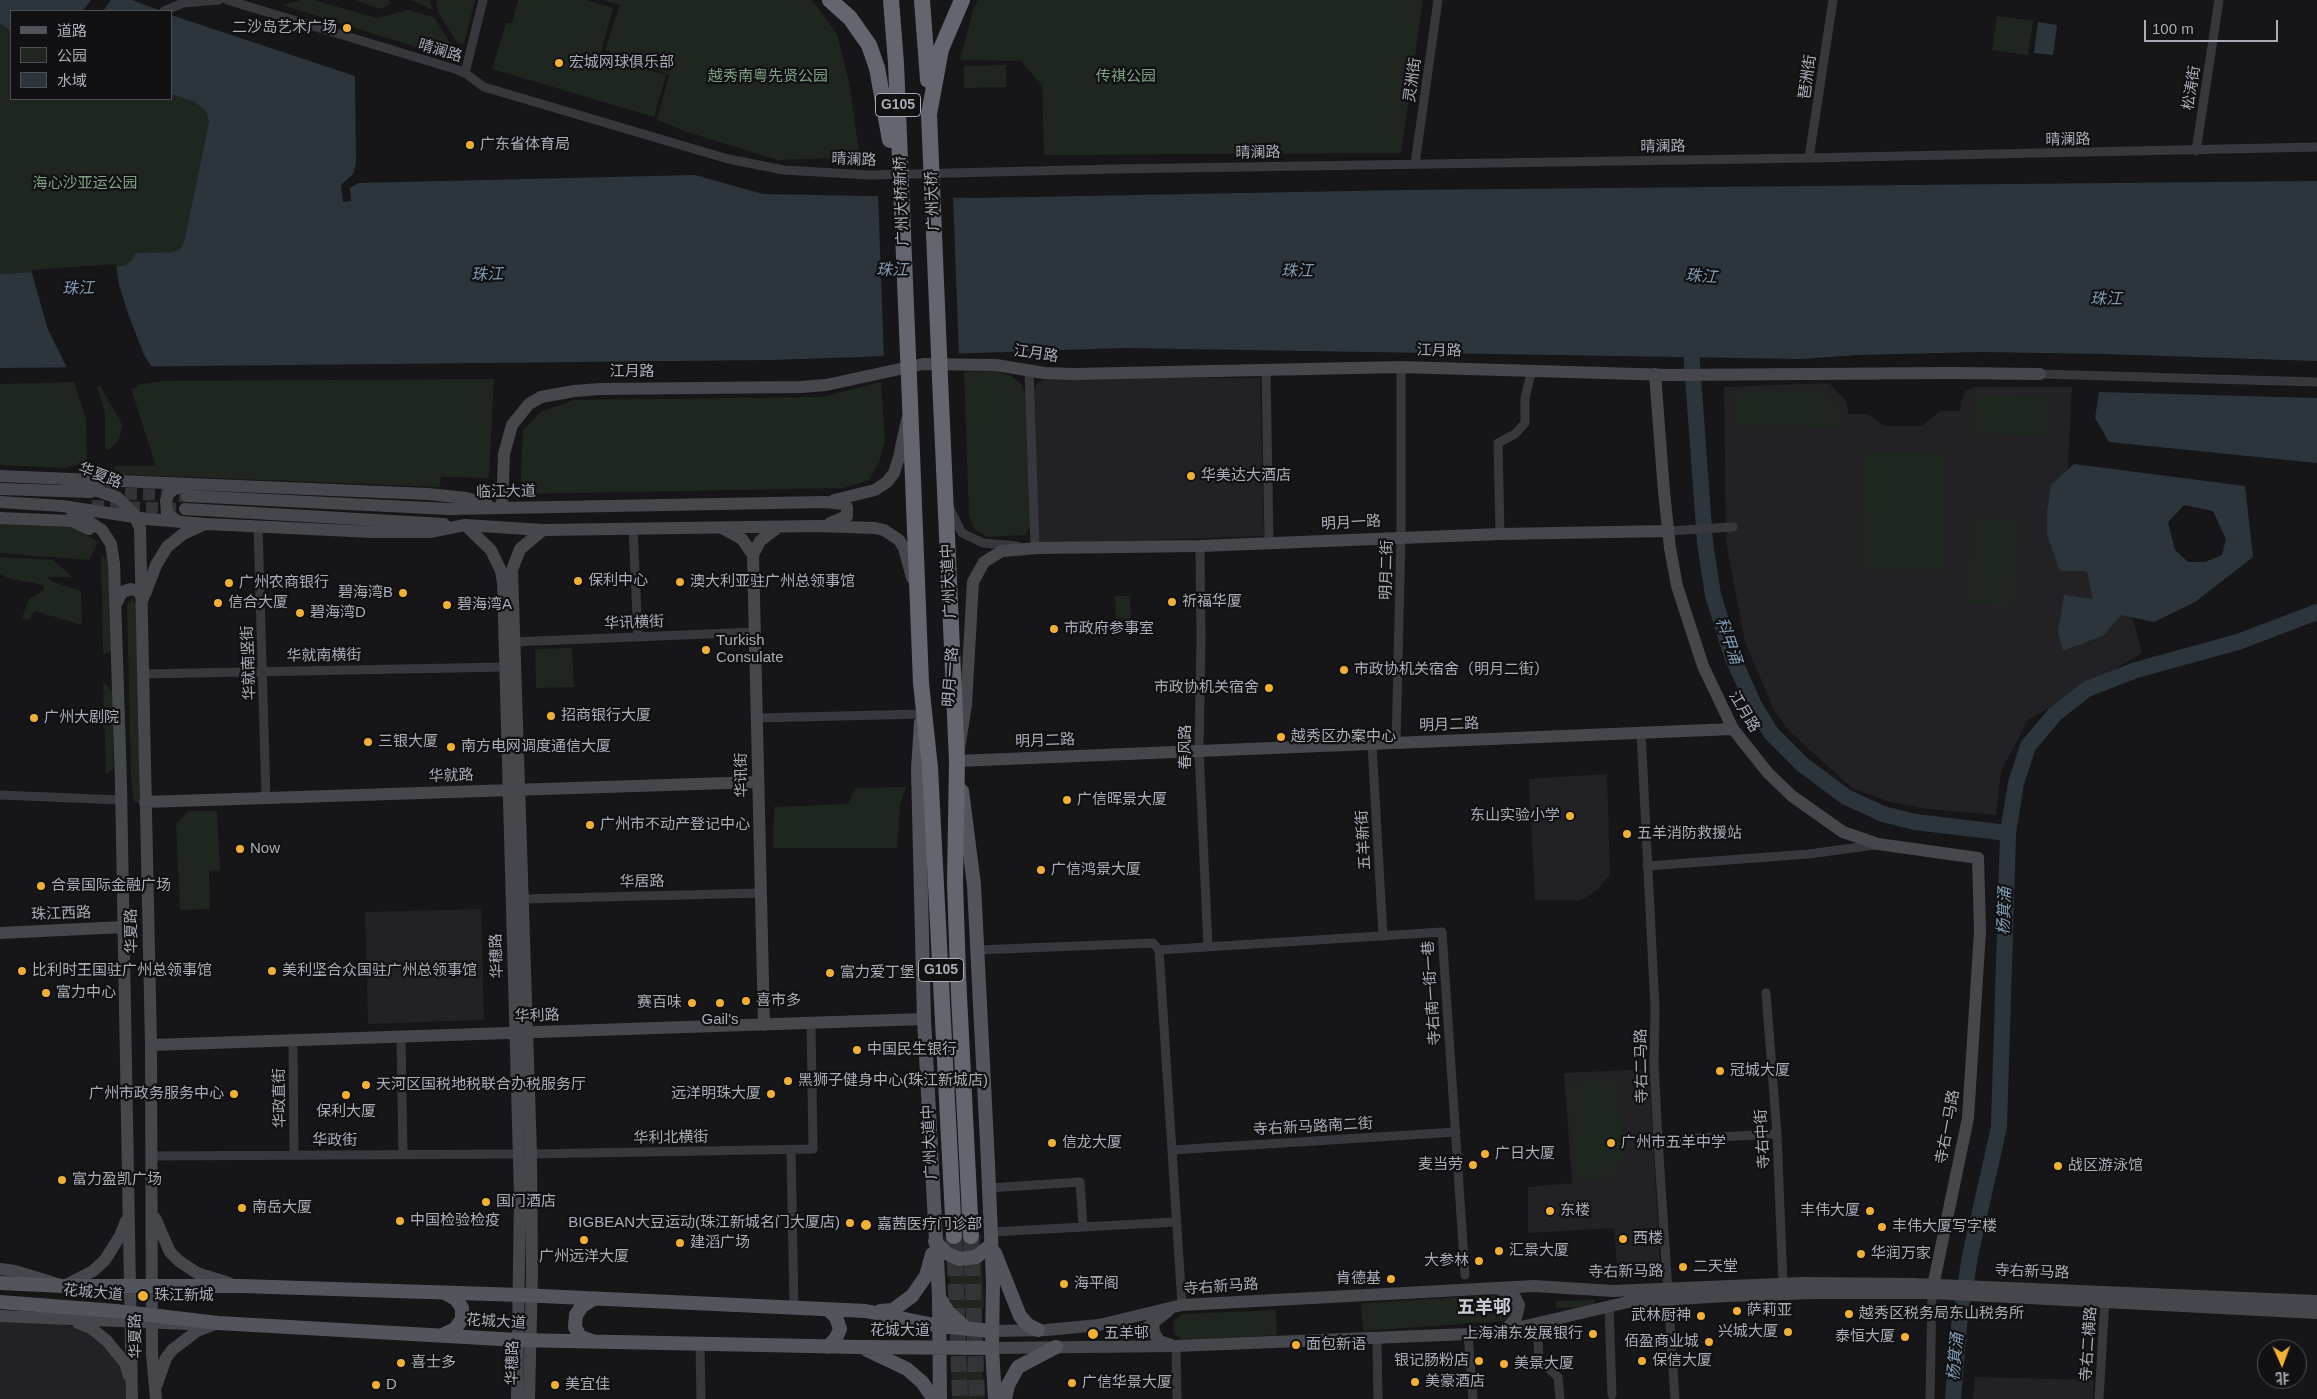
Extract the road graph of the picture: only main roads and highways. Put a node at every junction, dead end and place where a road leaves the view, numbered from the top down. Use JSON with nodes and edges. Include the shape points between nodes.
{"nodes":[{"id":1,"x":830,"y":0,"type":"edge"},
{"id":2,"x":891,"y":0,"type":"edge"},
{"id":3,"x":922,"y":0,"type":"edge"},
{"id":4,"x":962,"y":0,"type":"edge"},
{"id":5,"x":929,"y":114,"type":"junction"},
{"id":6,"x":902,"y":209,"type":"junction"},
{"id":7,"x":1655,"y":374,"type":"junction"},
{"id":8,"x":2040,"y":374,"type":"road end"},
{"id":9,"x":941,"y":401,"type":"joint"},
{"id":10,"x":910,"y":403,"type":"junction"},
{"id":11,"x":0,"y":476,"type":"edge"},
{"id":12,"x":109,"y":481,"type":"junction"},
{"id":13,"x":64,"y":485,"type":"junction"},
{"id":14,"x":86,"y":486,"type":"junction"},
{"id":15,"x":0,"y":489,"type":"edge"},
{"id":16,"x":188,"y":490,"type":"junction"},
{"id":17,"x":118,"y":498,"type":"junction"},
{"id":18,"x":0,"y":502,"type":"edge"},
{"id":19,"x":825,"y":502,"type":"junction"},
{"id":20,"x":62,"y":506,"type":"junction"},
{"id":21,"x":502,"y":508,"type":"junction"},
{"id":22,"x":185,"y":516,"type":"junction"},
{"id":23,"x":136,"y":517,"type":"junction"},
{"id":24,"x":0,"y":518,"type":"edge"},
{"id":25,"x":206,"y":524,"type":"junction"},
{"id":26,"x":465,"y":525,"type":"junction"},
{"id":27,"x":818,"y":526,"type":"junction"},
{"id":28,"x":719,"y":527,"type":"junction"},
{"id":29,"x":778,"y":527,"type":"junction"},
{"id":30,"x":543,"y":530,"type":"junction"},
{"id":31,"x":1668,"y":531,"type":"junction"},
{"id":32,"x":753,"y":555,"type":"junction"},
{"id":33,"x":114,"y":564,"type":"junction"},
{"id":34,"x":143,"y":599,"type":"junction"},
{"id":35,"x":117,"y":603,"type":"junction"},
{"id":36,"x":918,"y":605,"type":"junction"},
{"id":37,"x":922,"y":710,"type":"junction"},
{"id":38,"x":1733,"y":728,"type":"junction"},
{"id":39,"x":957,"y":760,"type":"junction"},
{"id":40,"x":758,"y":782,"type":"junction"},
{"id":41,"x":514,"y":790,"type":"junction"},
{"id":42,"x":145,"y":802,"type":"junction"},
{"id":43,"x":1978,"y":858,"type":"joint"},
{"id":44,"x":124,"y":928,"type":"junction"},
{"id":45,"x":0,"y":932,"type":"edge"},
{"id":46,"x":924,"y":1019,"type":"junction"},
{"id":47,"x":764,"y":1024,"type":"junction"},
{"id":48,"x":522,"y":1033,"type":"junction"},
{"id":49,"x":151,"y":1045,"type":"junction"},
{"id":50,"x":129,"y":1209,"type":"junction"},
{"id":51,"x":151,"y":1209,"type":"junction"},
{"id":52,"x":954,"y":1236,"type":"tunnel mouth"},
{"id":53,"x":971,"y":1236,"type":"tunnel mouth"},
{"id":54,"x":991,"y":1238,"type":"junction"},
{"id":55,"x":935,"y":1241,"type":"junction"},
{"id":56,"x":0,"y":1269,"type":"edge"},
{"id":57,"x":0,"y":1283,"type":"edge"},
{"id":58,"x":64,"y":1286,"type":"junction"},
{"id":59,"x":131,"y":1286,"type":"junction"},
{"id":60,"x":151,"y":1286,"type":"junction"},
{"id":61,"x":241,"y":1286,"type":"junction"},
{"id":62,"x":1496,"y":1288,"type":"junction"},
{"id":63,"x":1937,"y":1289,"type":"junction"},
{"id":64,"x":445,"y":1293,"type":"junction"},
{"id":65,"x":1667,"y":1294,"type":"junction"},
{"id":66,"x":525,"y":1296,"type":"junction"},
{"id":67,"x":939,"y":1296,"type":"junction"},
{"id":68,"x":2106,"y":1297,"type":"junction"},
{"id":69,"x":593,"y":1299,"type":"junction"},
{"id":70,"x":2317,"y":1301,"type":"edge"},
{"id":71,"x":0,"y":1302,"type":"edge"},
{"id":72,"x":1182,"y":1305,"type":"junction"},
{"id":73,"x":827,"y":1309,"type":"junction"},
{"id":74,"x":866,"y":1310,"type":"junction"},
{"id":75,"x":2317,"y":1314,"type":"edge"},
{"id":76,"x":0,"y":1316,"type":"edge"},
{"id":77,"x":131,"y":1317,"type":"junction"},
{"id":78,"x":68,"y":1319,"type":"junction"},
{"id":79,"x":152,"y":1320,"type":"junction"},
{"id":80,"x":218,"y":1323,"type":"junction"},
{"id":81,"x":939,"y":1326,"type":"junction"},
{"id":82,"x":1038,"y":1330,"type":"junction"},
{"id":83,"x":1504,"y":1331,"type":"junction"},
{"id":84,"x":992,"y":1332,"type":"junction"},
{"id":85,"x":442,"y":1335,"type":"junction"},
{"id":86,"x":524,"y":1340,"type":"junction"},
{"id":87,"x":593,"y":1341,"type":"junction"},
{"id":88,"x":1176,"y":1346,"type":"junction"},
{"id":89,"x":828,"y":1347,"type":"junction"},
{"id":90,"x":1056,"y":1347,"type":"junction"},
{"id":91,"x":859,"y":1348,"type":"junction"},
{"id":92,"x":992,"y":1348,"type":"junction"},
{"id":93,"x":993,"y":1369,"type":"junction"},
{"id":94,"x":132,"y":1394,"type":"edge"},
{"id":95,"x":156,"y":1395,"type":"edge"},
{"id":96,"x":516,"y":1399,"type":"edge"},
{"id":97,"x":529,"y":1399,"type":"edge"},
{"id":98,"x":934,"y":1399,"type":"edge"},
{"id":99,"x":940,"y":1399,"type":"edge"},
{"id":100,"x":995,"y":1399,"type":"edge"},
{"id":101,"x":1006,"y":1399,"type":"edge"}],
"edges":[{"from":1,"to":6,"type":"highway","bridge":true,"via":[[856,25],[874,58]]},
{"from":2,"to":6,"type":"highway","name":"广州大桥新桥","number":"G105","bridge":true},
{"from":3,"to":5,"type":"highway","name":"广州大桥","number":"G105"},
{"from":4,"to":5,"type":"highway","via":[[941,49]]},
{"from":5,"to":9,"type":"highway","name":"广州大桥","number":"G105","bridge":true},
{"from":6,"to":10,"type":"highway","name":"广州大桥新桥","number":"G105","bridge":true},
{"from":7,"to":8,"type":"main road","name":"江月路"},
{"from":7,"to":21,"type":"main road","name":"江月路","via":[[1401,367],[1074,374],[996,365],[923,364],[826,385],[801,387],[600,389],[554,393],[529,404],[512,425],[504,454]]},
{"from":7,"to":31,"type":"main road","name":"江月路"},
{"from":9,"to":39,"type":"highway","name":"广州大道中","number":"G105"},
{"from":10,"to":19,"type":"main road","via":[[899,457],[887,482],[875,490]]},
{"from":10,"to":36,"type":"highway","name":"广州大道中","number":"G105"},
{"from":11,"to":13,"type":"main road"},
{"from":12,"to":13,"type":"main road"},
{"from":12,"to":14,"type":"main road"},
{"from":12,"to":16,"type":"main road","name":"临江大道"},
{"from":13,"to":14,"type":"main road"},
{"from":13,"to":15,"type":"main road"},
{"from":13,"to":17,"type":"main road"},
{"from":14,"to":17,"type":"main road","name":"华夏路"},
{"from":16,"to":21,"type":"main road","name":"临江大道","via":[[428,494],[466,498]]},
{"from":16,"to":22,"type":"main road","via":[[173,490],[166,501],[167,514],[175,520]]},
{"from":17,"to":23,"type":"main road","name":"华夏路"},
{"from":18,"to":20,"type":"main road"},
{"from":19,"to":21,"type":"main road","name":"临江大道"},
{"from":19,"to":27,"type":"main road","via":[[843,504],[847,516]]},
{"from":20,"to":23,"type":"main road"},
{"from":20,"to":33,"type":"main road","name":"华夏路","via":[[102,530],[111,544]]},
{"from":22,"to":23,"type":"main road"},
{"from":22,"to":25,"type":"main road"},
{"from":22,"to":26,"type":"main road"},
{"from":23,"to":34,"type":"main road","name":"华夏路","via":[[140,528]]},
{"from":24,"to":33,"type":"main road","via":[[80,523],[106,544]]},
{"from":25,"to":26,"type":"main road","via":[[372,532],[430,532]]},
{"from":25,"to":34,"type":"main road","via":[[193,527],[167,547]]},
{"from":26,"to":30,"type":"main road"},
{"from":26,"to":41,"type":"main road","name":"华穗路","via":[[492,550],[501,571]]},
{"from":27,"to":29,"type":"main road"},
{"from":27,"to":36,"type":"main road","via":[[875,528],[892,534],[904,548]]},
{"from":28,"to":29,"type":"main road"},
{"from":28,"to":30,"type":"main road"},
{"from":28,"to":32,"type":"main road","via":[[742,539]]},
{"from":29,"to":32,"type":"main road","via":[[760,541]]},
{"from":30,"to":41,"type":"main road","name":"华穗路","via":[[531,538],[515,558],[512,584]]},
{"from":31,"to":38,"type":"main road","name":"江月路","via":[[1675,577],[1688,625],[1716,696]]},
{"from":31,"to":39,"type":"main road","name":"明月一路","via":[[1002,551],[984,562],[973,582],[966,706]]},
{"from":32,"to":40,"type":"main road","name":"华讯街"},
{"from":33,"to":35,"type":"main road","name":"华夏路"},
{"from":34,"to":35,"type":"main road","via":[[131,589],[122,592]]},
{"from":34,"to":42,"type":"main road","name":"华夏路"},
{"from":35,"to":44,"type":"main road","name":"华夏路"},
{"from":36,"to":37,"type":"highway","name":"广州大道中","number":"G105"},
{"from":37,"to":46,"type":"main road","name":"广州大道中","via":[[918,769]]},
{"from":37,"to":52,"type":"highway","name":"广州大道中","number":"G105","via":[[930,768]]},
{"from":38,"to":39,"type":"main road","name":"明月二路"},
{"from":38,"to":43,"type":"main road","name":"江月路","via":[[1768,773],[1809,810],[1843,832],[1878,844]]},
{"from":39,"to":53,"type":"highway","name":"广州大道中","number":"G105","via":[[955,882]]},
{"from":39,"to":54,"type":"main road","name":"广州大道中","via":[[972,860]]},
{"from":40,"to":41,"type":"main road","name":"华就路"},
{"from":40,"to":47,"type":"main road","name":"华讯街"},
{"from":41,"to":42,"type":"main road","name":"华就路"},
{"from":41,"to":48,"type":"main road","name":"华穗路"},
{"from":41,"to":48,"type":"main road","name":"华穗路","via":[[523,899]]},
{"from":42,"to":49,"type":"main road","name":"华夏路"},
{"from":43,"to":63,"type":"main road","name":"寺右一马路","via":[[1980,931],[1968,1118]]},
{"from":44,"to":45,"type":"main road","name":"珠江西路"},
{"from":44,"to":50,"type":"main road","name":"华夏路"},
{"from":46,"to":47,"type":"main road","name":"华利路"},
{"from":46,"to":55,"type":"main road","name":"广州大道中"},
{"from":47,"to":48,"type":"main road","name":"华利路"},
{"from":48,"to":49,"type":"main road","name":"华利路"},
{"from":48,"to":66,"type":"main road","name":"华穗路"},
{"from":49,"to":51,"type":"main road","name":"华夏路"},
{"from":50,"to":51,"type":"main road","via":[[139,1216]]},
{"from":50,"to":58,"type":"main road","via":[[120,1236],[105,1260],[93,1271]]},
{"from":50,"to":59,"type":"main road","name":"华夏路"},
{"from":51,"to":60,"type":"main road","name":"华夏路"},
{"from":51,"to":61,"type":"main road","via":[[170,1252],[179,1261],[197,1273]]},
{"from":54,"to":55,"type":"main road","via":[[976,1257],[959,1259],[946,1253]]},
{"from":54,"to":82,"type":"main road","via":[[1020,1316]]},
{"from":54,"to":84,"type":"main road","name":"广州大道中"},
{"from":55,"to":67,"type":"main road","name":"广州大道中"},
{"from":55,"to":74,"type":"main road","via":[[926,1276],[912,1296],[893,1310]]},
{"from":56,"to":58,"type":"main road"},
{"from":57,"to":58,"type":"main road","name":"花城大道"},
{"from":58,"to":59,"type":"main road","name":"花城大道"},
{"from":59,"to":60,"type":"main road","name":"花城大道"},
{"from":59,"to":77,"type":"main road","name":"华夏路"},
{"from":60,"to":61,"type":"main road","name":"花城大道"},
{"from":60,"to":79,"type":"main road","name":"华夏路"},
{"from":61,"to":64,"type":"main road","name":"花城大道"},
{"from":62,"to":65,"type":"main road","name":"寺右新马路","via":[[1534,1286]]},
{"from":62,"to":72,"type":"main road","name":"寺右新马路"},
{"from":62,"to":83,"type":"main road","via":[[1515,1297],[1519,1305],[1516,1318]]},
{"from":63,"to":65,"type":"main road","name":"寺右新马路"},
{"from":63,"to":65,"type":"main road","name":"寺右新马路","via":[[1783,1284]]},
{"from":63,"to":68,"type":"main road","name":"寺右新马路"},
{"from":64,"to":66,"type":"main road","name":"花城大道"},
{"from":64,"to":85,"type":"main road","via":[[456,1299],[462,1308],[462,1319],[455,1329]]},
{"from":65,"to":83,"type":"main road","name":"寺右新马路"},
{"from":66,"to":69,"type":"main road","name":"花城大道"},
{"from":66,"to":86,"type":"main road","name":"华穗路"},
{"from":67,"to":81,"type":"main road","name":"广州大道中"},
{"from":67,"to":92,"type":"main road","via":[[948,1312]]},
{"from":68,"to":70,"type":"main road","name":"寺右新马路"},
{"from":68,"to":75,"type":"main road","name":"寺右新马路"},
{"from":69,"to":73,"type":"main road","name":"花城大道"},
{"from":69,"to":87,"type":"main road","via":[[582,1306],[576,1316],[575,1327],[580,1337]]},
{"from":71,"to":77,"type":"main road","name":"花城大道"},
{"from":72,"to":82,"type":"main road","name":"寺右新马路","via":[[1099,1325]]},
{"from":72,"to":88,"type":"main road","via":[[1163,1313],[1149,1326],[1154,1324],[1159,1341]]},
{"from":73,"to":74,"type":"main road","name":"花城大道"},
{"from":73,"to":89,"type":"main road","via":[[836,1317],[840,1329]]},
{"from":74,"to":81,"type":"main road","name":"花城大道"},
{"from":76,"to":78,"type":"main road"},
{"from":77,"to":78,"type":"main road"},
{"from":77,"to":79,"type":"main road","name":"花城大道"},
{"from":77,"to":94,"type":"main road","name":"华夏路"},
{"from":78,"to":94,"type":"main road","via":[[91,1328],[113,1348],[125,1364]]},
{"from":79,"to":80,"type":"main road","name":"花城大道"},
{"from":79,"to":95,"type":"main road","name":"华夏路"},
{"from":80,"to":85,"type":"main road","name":"花城大道"},
{"from":80,"to":95,"type":"main road","via":[[197,1331],[172,1350],[161,1371]]},
{"from":81,"to":84,"type":"main road","name":"寺右新马路"},
{"from":81,"to":93,"type":"main road","via":[[959,1335],[982,1352]]},
{"from":81,"to":99,"type":"main road","name":"广州大道中"},
{"from":82,"to":84,"type":"main road","name":"寺右新马路"},
{"from":83,"to":88,"type":"main road","name":"寺右新马路"},
{"from":84,"to":92,"type":"main road","name":"广州大道中"},
{"from":85,"to":86,"type":"main road","name":"花城大道"},
{"from":86,"to":87,"type":"main road","name":"花城大道"},
{"from":86,"to":96,"type":"main road","name":"华穗路"},
{"from":86,"to":97,"type":"main road","name":"华穗路"},
{"from":87,"to":89,"type":"main road","name":"花城大道"},
{"from":88,"to":90,"type":"main road","name":"寺右新马路"},
{"from":89,"to":91,"type":"main road","name":"花城大道"},
{"from":90,"to":92,"type":"main road","name":"寺右新马路"},
{"from":90,"to":101,"type":"main road","via":[[1018,1367],[1012,1375]]},
{"from":91,"to":92,"type":"main road","name":"花城大道"},
{"from":91,"to":98,"type":"main road","via":[[907,1369]]},
{"from":92,"to":93,"type":"main road","name":"广州大道中"},
{"from":93,"to":100,"type":"main road","name":"广州大道中"},
{"from":94,"to":95,"type":"main road","via":[[142,1386]]}]}
